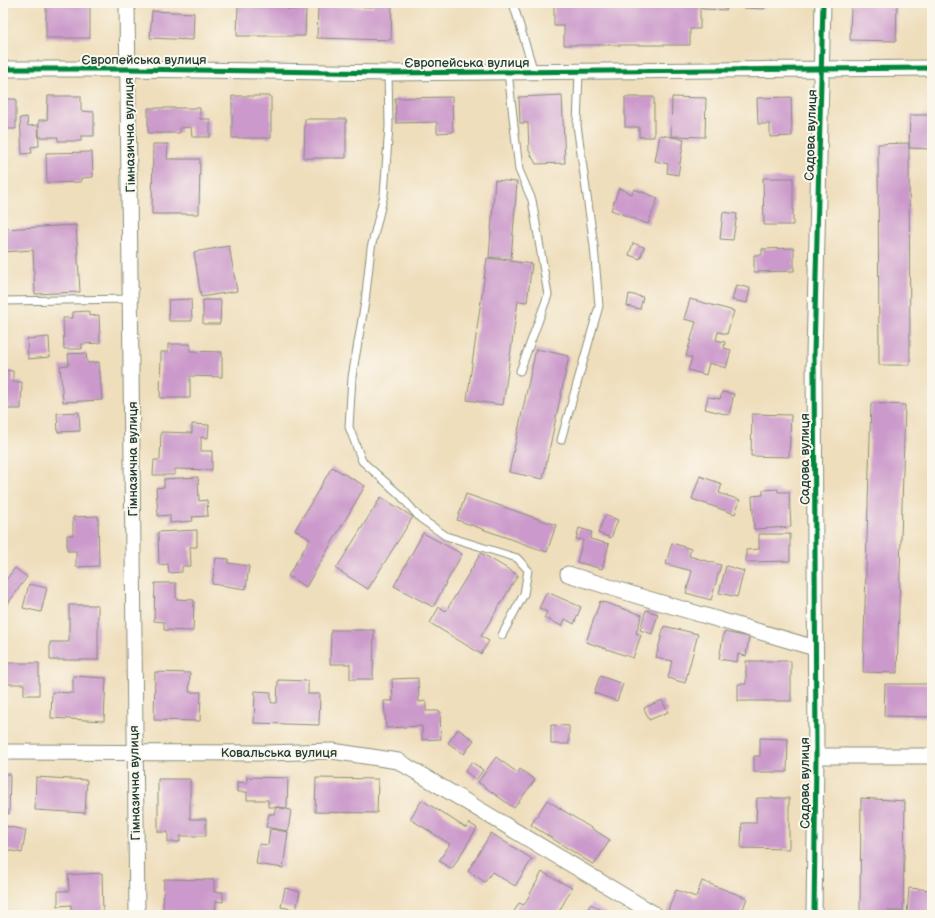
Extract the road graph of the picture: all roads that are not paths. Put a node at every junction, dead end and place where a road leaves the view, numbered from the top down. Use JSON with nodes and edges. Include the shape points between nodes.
{"nodes":[{"id":1,"x":127,"y":3,"type":"edge"},
{"id":2,"x":513,"y":3,"type":"edge"},
{"id":3,"x":823,"y":3,"type":"edge"},
{"id":4,"x":823,"y":68,"type":"junction"},
{"id":5,"x":932,"y":68,"type":"edge"},
{"id":6,"x":3,"y":69,"type":"edge"},
{"id":7,"x":129,"y":69,"type":"junction"},
{"id":8,"x":508,"y":72,"type":"junction"},
{"id":9,"x":534,"y":72,"type":"junction"},
{"id":10,"x":579,"y":72,"type":"junction"},
{"id":11,"x":388,"y":73,"type":"junction"},
{"id":12,"x":131,"y":299,"type":"junction"},
{"id":13,"x":3,"y":302,"type":"edge"},
{"id":14,"x":520,"y":372,"type":"dead end"},
{"id":15,"x":561,"y":440,"type":"dead end"},
{"id":16,"x":568,"y":574,"type":"dead end"},
{"id":17,"x":502,"y":635,"type":"dead end"},
{"id":18,"x":815,"y":648,"type":"junction"},
{"id":19,"x":134,"y":751,"type":"junction"},
{"id":20,"x":3,"y":752,"type":"edge"},
{"id":21,"x":816,"y":756,"type":"junction"},
{"id":22,"x":932,"y":756,"type":"edge"},
{"id":23,"x":137,"y":915,"type":"edge"},
{"id":24,"x":656,"y":915,"type":"edge"},
{"id":25,"x":814,"y":915,"type":"edge"}],
"edges":[{"from":1,"to":7,"type":"street","name":"Гімназична вулиця"},
{"from":2,"to":9,"type":"lane"},
{"from":3,"to":4,"type":"street","name":"Садова вулиця"},
{"from":4,"to":5,"type":"street","name":"Європейська вулиця"},
{"from":4,"to":10,"type":"street","name":"Європейська вулиця"},
{"from":4,"to":18,"type":"street","name":"Садова вулиця","via":[[814,354]]},
{"from":6,"to":7,"type":"street","name":"Європейська вулиця"},
{"from":7,"to":11,"type":"street","name":"Європейська вулиця"},
{"from":7,"to":12,"type":"street","name":"Гімназична вулиця"},
{"from":8,"to":9,"type":"street","name":"Європейська вулиця"},
{"from":8,"to":11,"type":"street","name":"Європейська вулиця"},
{"from":8,"to":14,"type":"lane","via":[[519,170],[532,200],[548,295]]},
{"from":9,"to":10,"type":"street","name":"Європейська вулиця"},
{"from":10,"to":15,"type":"lane","via":[[577,125],[594,246],[599,306]]},
{"from":11,"to":17,"type":"lane","via":[[390,126],[384,195],[371,248],[352,376],[349,427],[362,461],[400,495],[420,518],[446,536],[518,558],[528,570],[524,594]]},
{"from":12,"to":13,"type":"lane"},
{"from":12,"to":19,"type":"street","name":"Гімназична вулиця"},
{"from":16,"to":18,"type":"street"},
{"from":18,"to":21,"type":"street","name":"Садова вулиця"},
{"from":19,"to":20,"type":"street","name":"Ковальська вулиця"},
{"from":19,"to":23,"type":"street","name":"Гімназична вулиця"},
{"from":19,"to":24,"type":"street","name":"Ковальська вулиця","via":[[332,751],[398,761]]},
{"from":21,"to":22,"type":"street"},
{"from":21,"to":25,"type":"street","name":"Садова вулиця"}]}
